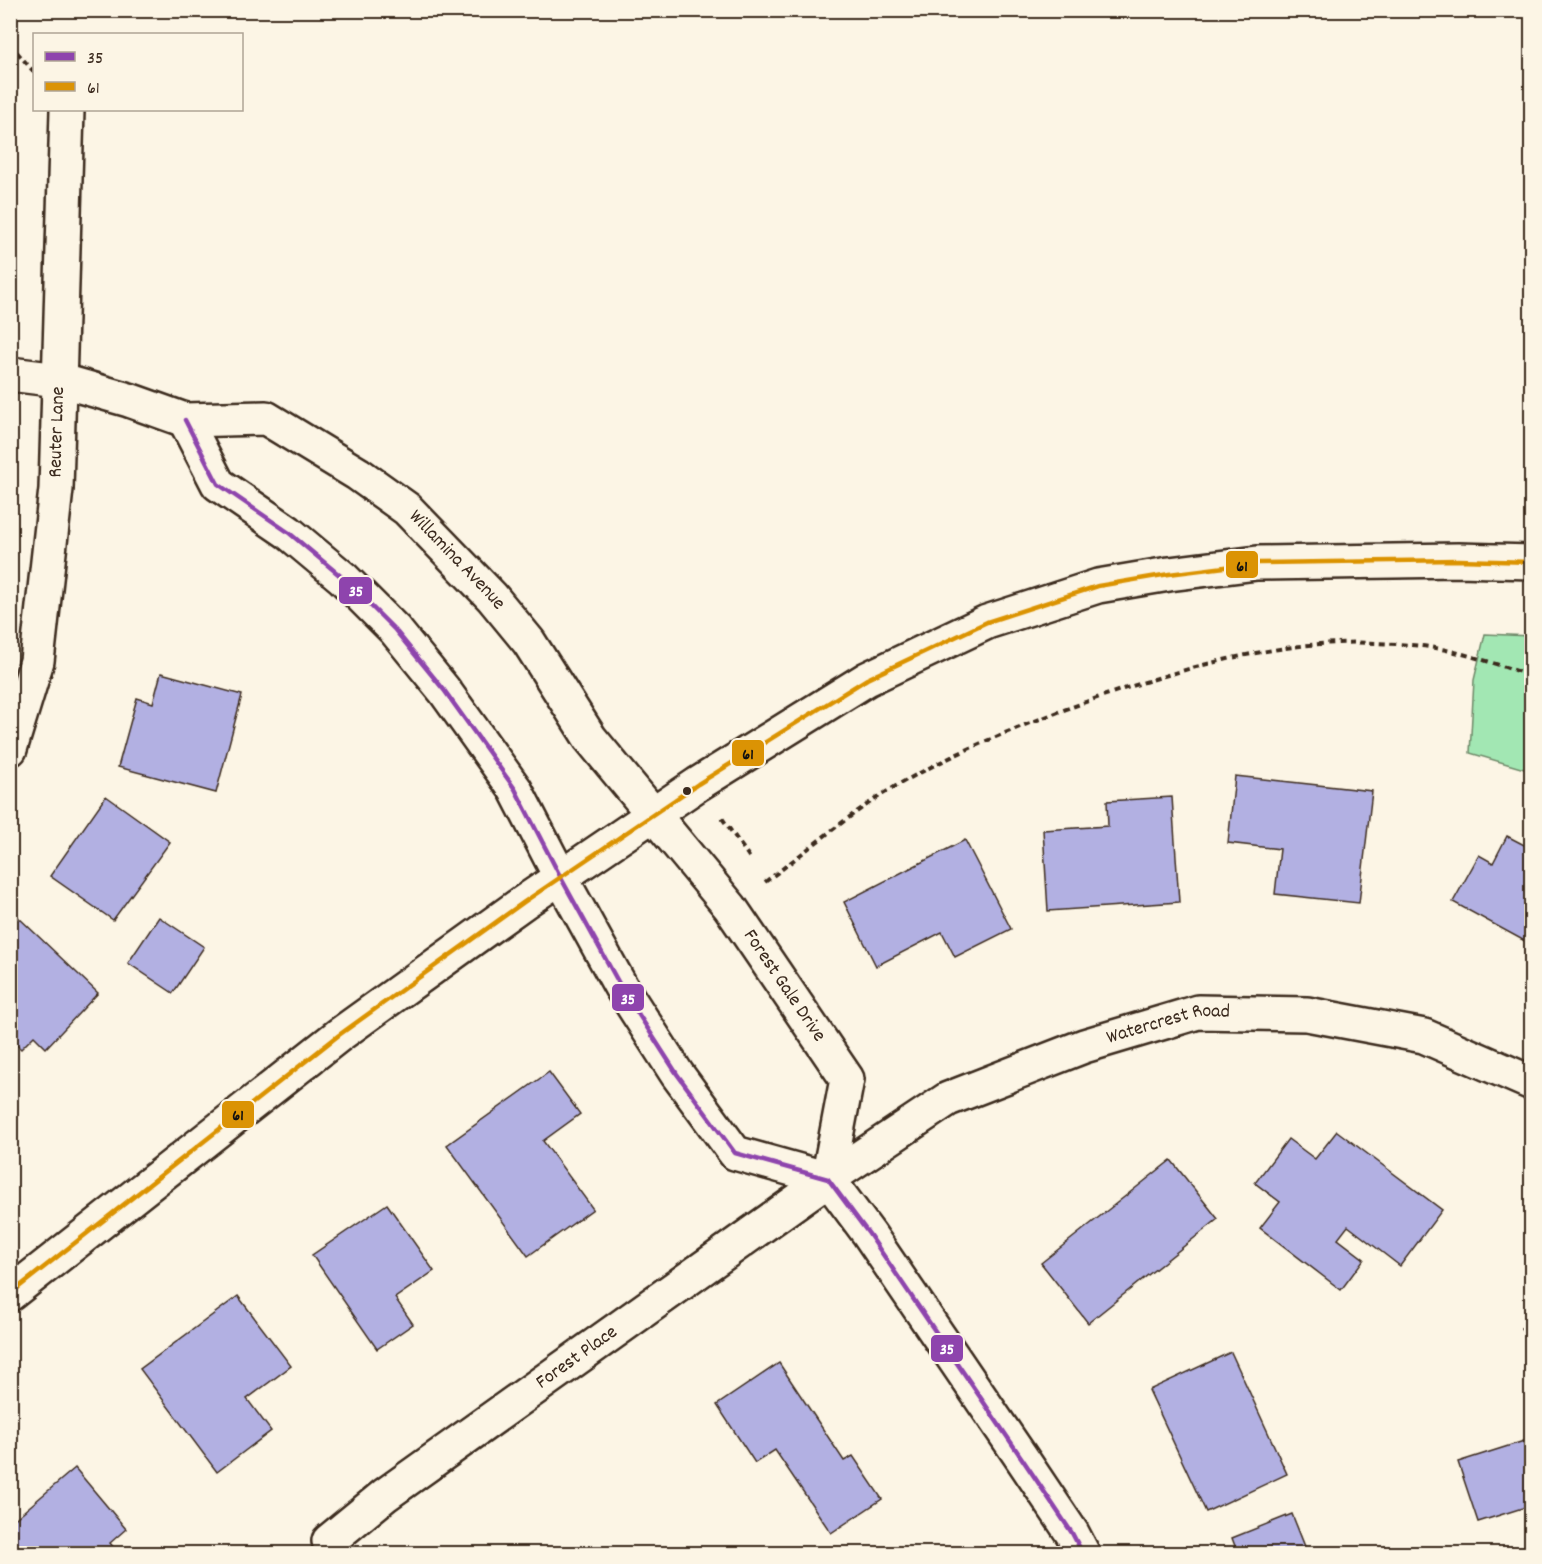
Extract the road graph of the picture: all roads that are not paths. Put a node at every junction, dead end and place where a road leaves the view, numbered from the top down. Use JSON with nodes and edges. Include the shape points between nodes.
{"nodes":[{"id":1,"x":67,"y":111,"type":"edge"},
{"id":2,"x":10,"y":375,"type":"edge"},
{"id":3,"x":59,"y":380,"type":"junction"},
{"id":4,"x":185,"y":420,"type":"junction"},
{"id":5,"x":1532,"y":562,"type":"edge"},
{"id":6,"x":10,"y":749,"type":"edge"},
{"id":7,"x":654,"y":815,"type":"junction"},
{"id":8,"x":561,"y":878,"type":"junction"},
{"id":9,"x":1532,"y":1083,"type":"edge"},
{"id":10,"x":828,"y":1179,"type":"junction"},
{"id":11,"x":10,"y":1294,"type":"edge"},
{"id":12,"x":331,"y":1547,"type":"edge"},
{"id":13,"x":1083,"y":1554,"type":"edge"}],
"edges":[{"from":1,"to":3,"type":"street","name":"Reuter Lane"},
{"from":2,"to":3,"type":"street","name":"Willamina Avenue"},
{"from":3,"to":4,"type":"street","name":"Willamina Avenue"},
{"from":3,"to":6,"type":"street","name":"Reuter Lane","via":[[56,489],[36,661]]},
{"from":4,"to":7,"type":"street","name":"Willamina Avenue","via":[[266,418],[406,508],[485,589],[529,642],[590,738]]},
{"from":4,"to":8,"type":"street","via":[[218,484],[288,531],[395,630],[515,789]]},
{"from":5,"to":7,"type":"street","via":[[1257,563],[1098,586],[987,622],[867,679]]},
{"from":7,"to":8,"type":"street"},
{"from":7,"to":10,"type":"street","name":"Forest Gale Drive","via":[[730,907],[847,1079]]},
{"from":8,"to":10,"type":"street","via":[[621,987],[677,1074],[735,1153]]},
{"from":8,"to":11,"type":"street","via":[[339,1035]]},
{"from":9,"to":10,"type":"street","name":"Watercrest Road","via":[[1424,1036],[1307,1014],[1198,1012],[1084,1046],[948,1099]]},
{"from":10,"to":12,"type":"street","name":"Forest Place","via":[[385,1495]]},
{"from":10,"to":13,"type":"street","via":[[1017,1450]]}]}
